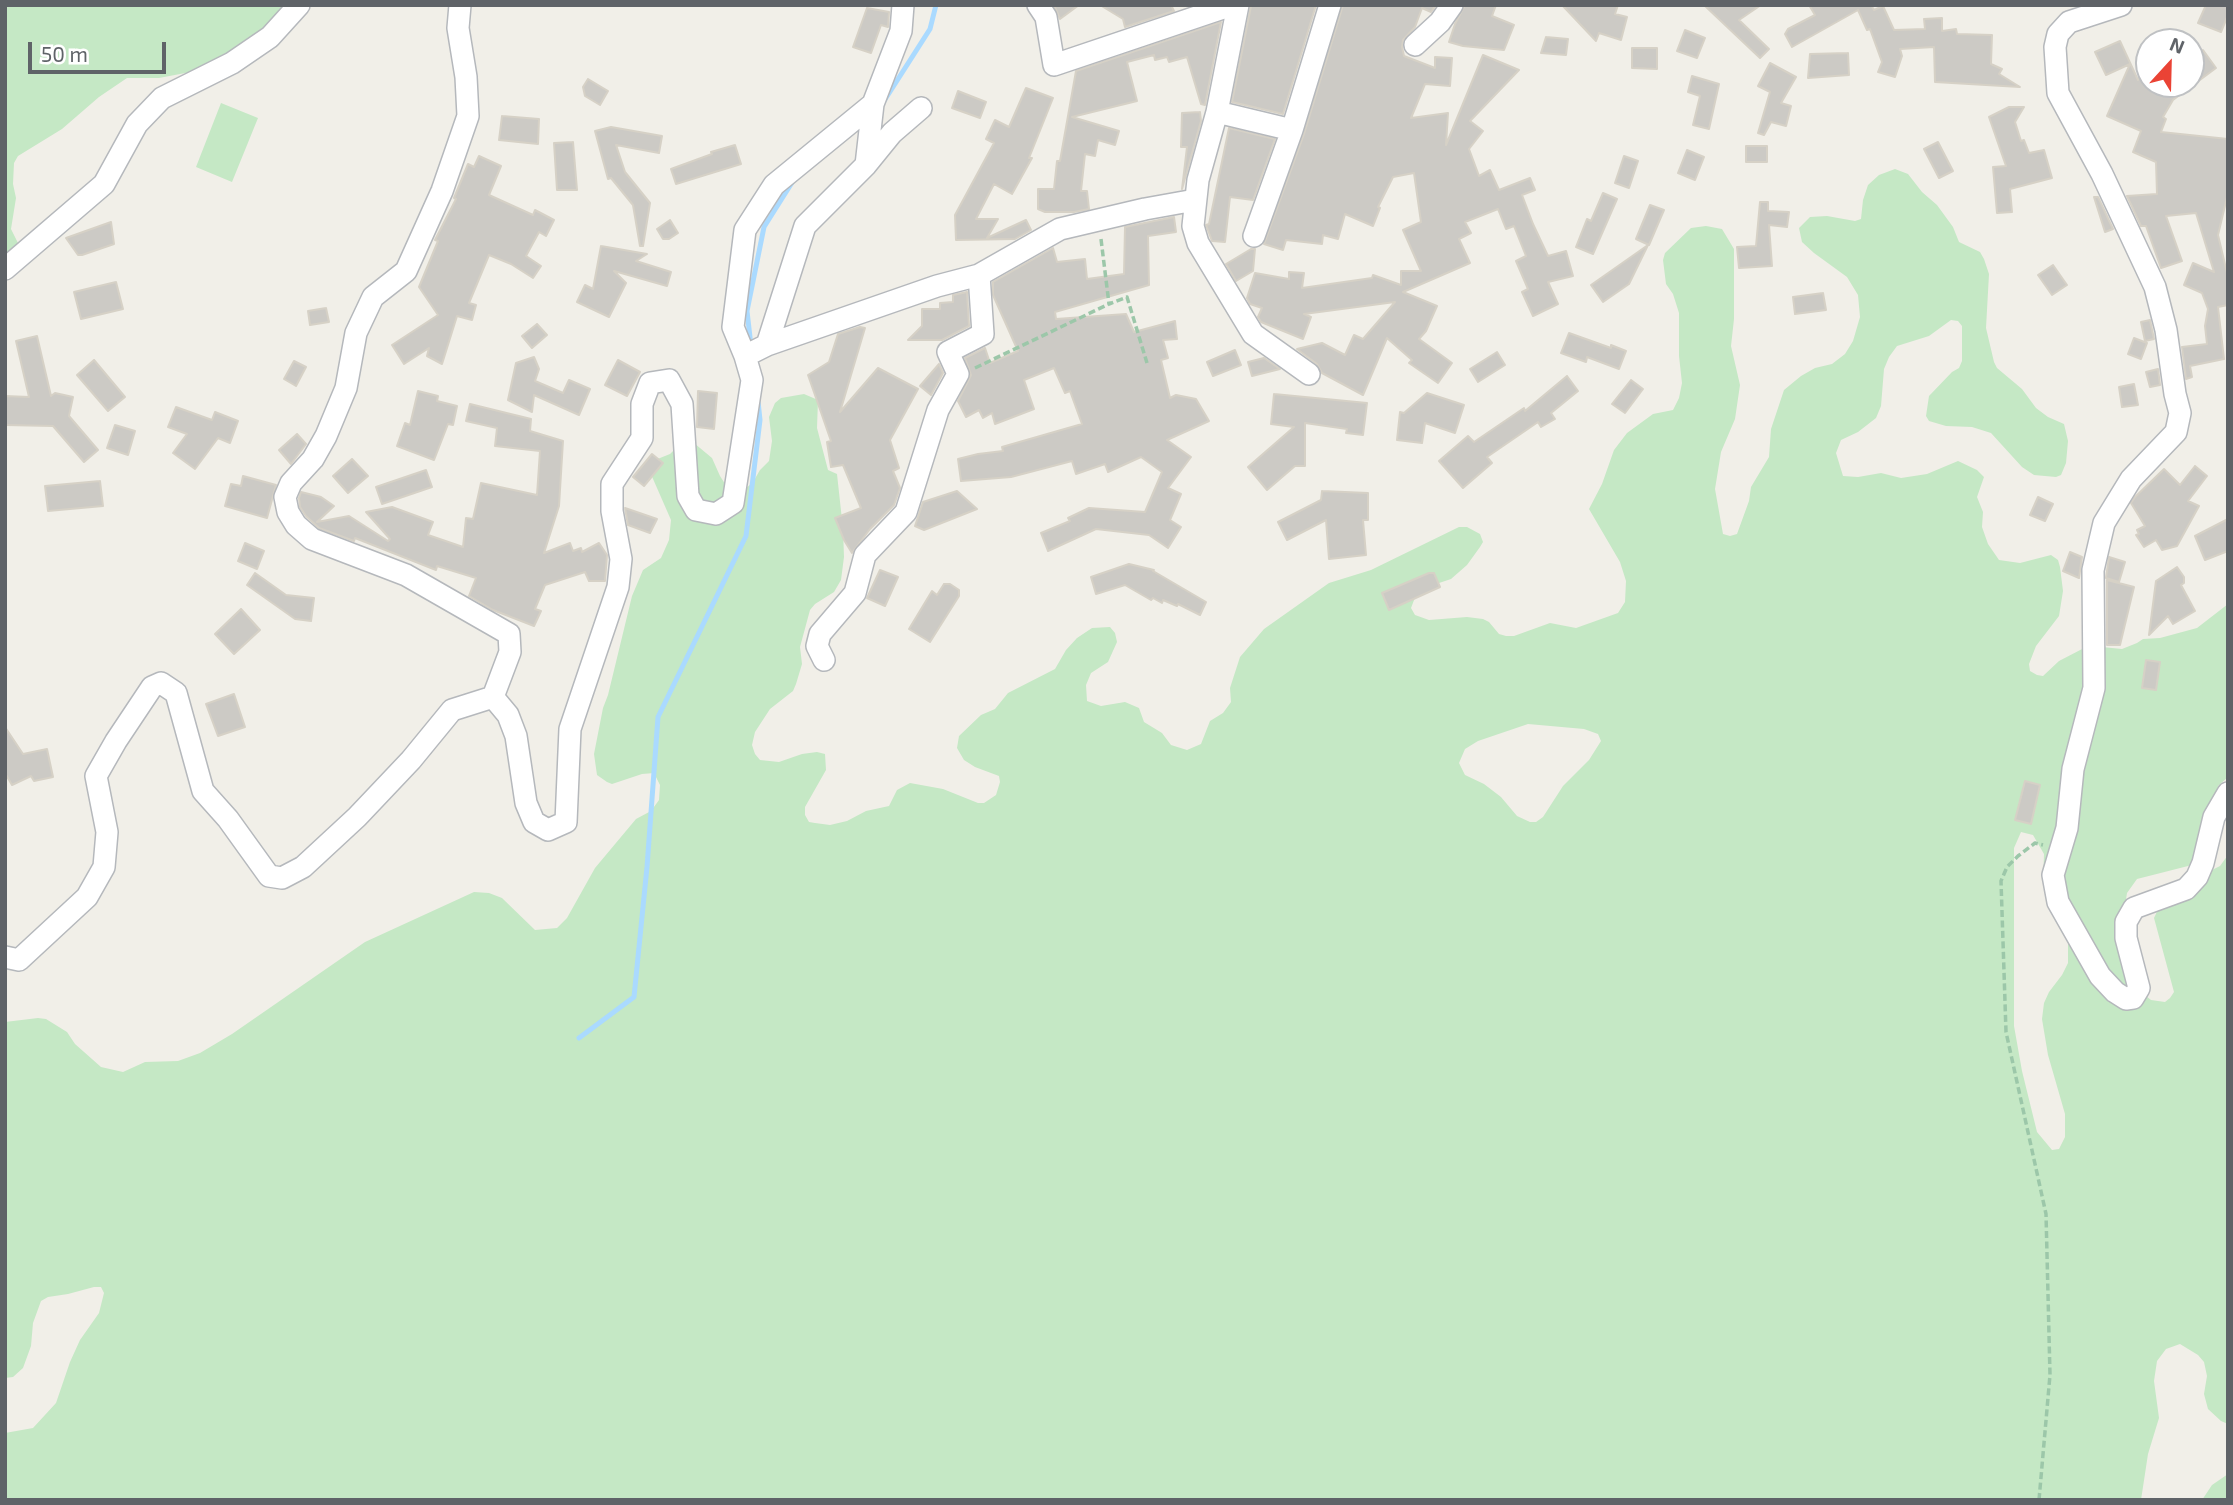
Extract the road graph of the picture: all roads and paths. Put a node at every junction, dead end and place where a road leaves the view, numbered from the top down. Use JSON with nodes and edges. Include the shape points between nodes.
{"nodes":[{"id":1,"x":299,"y":5,"type":"edge"},
{"id":2,"x":460,"y":5,"type":"edge"},
{"id":3,"x":903,"y":5,"type":"edge"},
{"id":4,"x":1038,"y":5,"type":"edge"},
{"id":5,"x":1232,"y":5,"type":"edge"},
{"id":6,"x":1238,"y":5,"type":"edge"},
{"id":7,"x":1330,"y":5,"type":"edge"},
{"id":8,"x":1451,"y":5,"type":"edge"},
{"id":9,"x":2121,"y":5,"type":"edge"},
{"id":10,"x":1415,"y":45,"type":"dead end"},
{"id":11,"x":873,"y":104,"type":"junction"},
{"id":12,"x":921,"y":108,"type":"dead end"},
{"id":13,"x":1217,"y":112,"type":"junction"},
{"id":14,"x":1292,"y":130,"type":"junction"},
{"id":15,"x":866,"y":165,"type":"junction"},
{"id":16,"x":1195,"y":200,"type":"junction"},
{"id":17,"x":1099,"y":220,"type":"junction"},
{"id":18,"x":1254,"y":236,"type":"dead end"},
{"id":19,"x":5,"y":269,"type":"edge"},
{"id":20,"x":979,"y":275,"type":"junction"},
{"id":21,"x":1109,"y":304,"type":"junction"},
{"id":22,"x":767,"y":345,"type":"junction"},
{"id":23,"x":745,"y":356,"type":"junction"},
{"id":24,"x":1147,"y":363,"type":"dead end"},
{"id":25,"x":958,"y":374,"type":"junction"},
{"id":26,"x":1309,"y":374,"type":"dead end"},
{"id":27,"x":824,"y":660,"type":"dead end"},
{"id":28,"x":493,"y":697,"type":"junction"},
{"id":29,"x":2228,"y":793,"type":"edge"},
{"id":30,"x":2060,"y":849,"type":"junction"},
{"id":31,"x":5,"y":957,"type":"edge"},
{"id":32,"x":2039,"y":1500,"type":"edge"}],
"edges":[{"from":1,"to":19,"type":"street","via":[[270,37],[232,63],[162,99],[137,124],[104,184]]},
{"from":2,"to":28,"type":"street","via":[[458,28],[468,116],[442,191],[406,271],[373,297],[356,333],[346,388],[326,436],[285,497],[296,525],[312,539],[406,575],[509,634],[510,652]]},
{"from":3,"to":11,"type":"street","via":[[901,31]]},
{"from":4,"to":5,"type":"street","via":[[1046,17],[1054,65]]},
{"from":6,"to":13,"type":"street"},
{"from":7,"to":14,"type":"street"},
{"from":8,"to":10,"type":"street"},
{"from":9,"to":30,"type":"street","via":[[2070,22],[2059,34],[2054,47],[2058,93],[2155,287],[2180,413],[2176,432],[2132,479],[2104,523],[2093,570],[2094,688],[2073,769],[2067,828]]},
{"from":11,"to":15,"type":"street"},
{"from":11,"to":23,"type":"street","via":[[774,185],[745,230],[733,327]]},
{"from":12,"to":15,"type":"street","via":[[892,133]]},
{"from":13,"to":14,"type":"street"},
{"from":13,"to":16,"type":"street"},
{"from":14,"to":18,"type":"street"},
{"from":15,"to":22,"type":"street","via":[[805,226]]},
{"from":16,"to":17,"type":"street"},
{"from":16,"to":26,"type":"street","via":[[1193,226],[1198,243],[1253,334]]},
{"from":17,"to":20,"type":"street","via":[[1060,229]]},
{"from":17,"to":21,"type":"path"},
{"from":20,"to":22,"type":"street"},
{"from":20,"to":25,"type":"street","via":[[983,334],[947,352]]},
{"from":21,"to":24,"type":"path","via":[[1127,297]]},
{"from":21,"to":25,"type":"path"},
{"from":22,"to":23,"type":"street"},
{"from":23,"to":28,"type":"street","via":[[751,380],[733,503],[716,513],[696,510],[688,496],[682,404],[669,380],[650,383],[642,404],[642,438],[612,484],[621,559],[618,587],[570,729],[566,822],[548,830],[534,822],[526,803],[516,736],[508,715]]},
{"from":25,"to":27,"type":"street","via":[[938,410],[906,512],[865,555],[855,593],[820,634],[817,646]]},
{"from":28,"to":31,"type":"street","via":[[452,710],[357,817],[303,867],[282,878],[269,876],[203,791],[176,693],[161,683],[152,687],[96,776],[107,832],[104,867],[87,897],[19,960]]},
{"from":29,"to":30,"type":"street","via":[[2214,817],[2197,877],[2186,889],[2134,908],[2126,922],[2139,988],[2133,998],[2115,992],[2100,976],[2059,902],[2053,875]]},
{"from":30,"to":32,"type":"path","via":[[2035,843],[2007,867],[2001,881],[2006,1032],[2046,1214],[2050,1375]]}]}
